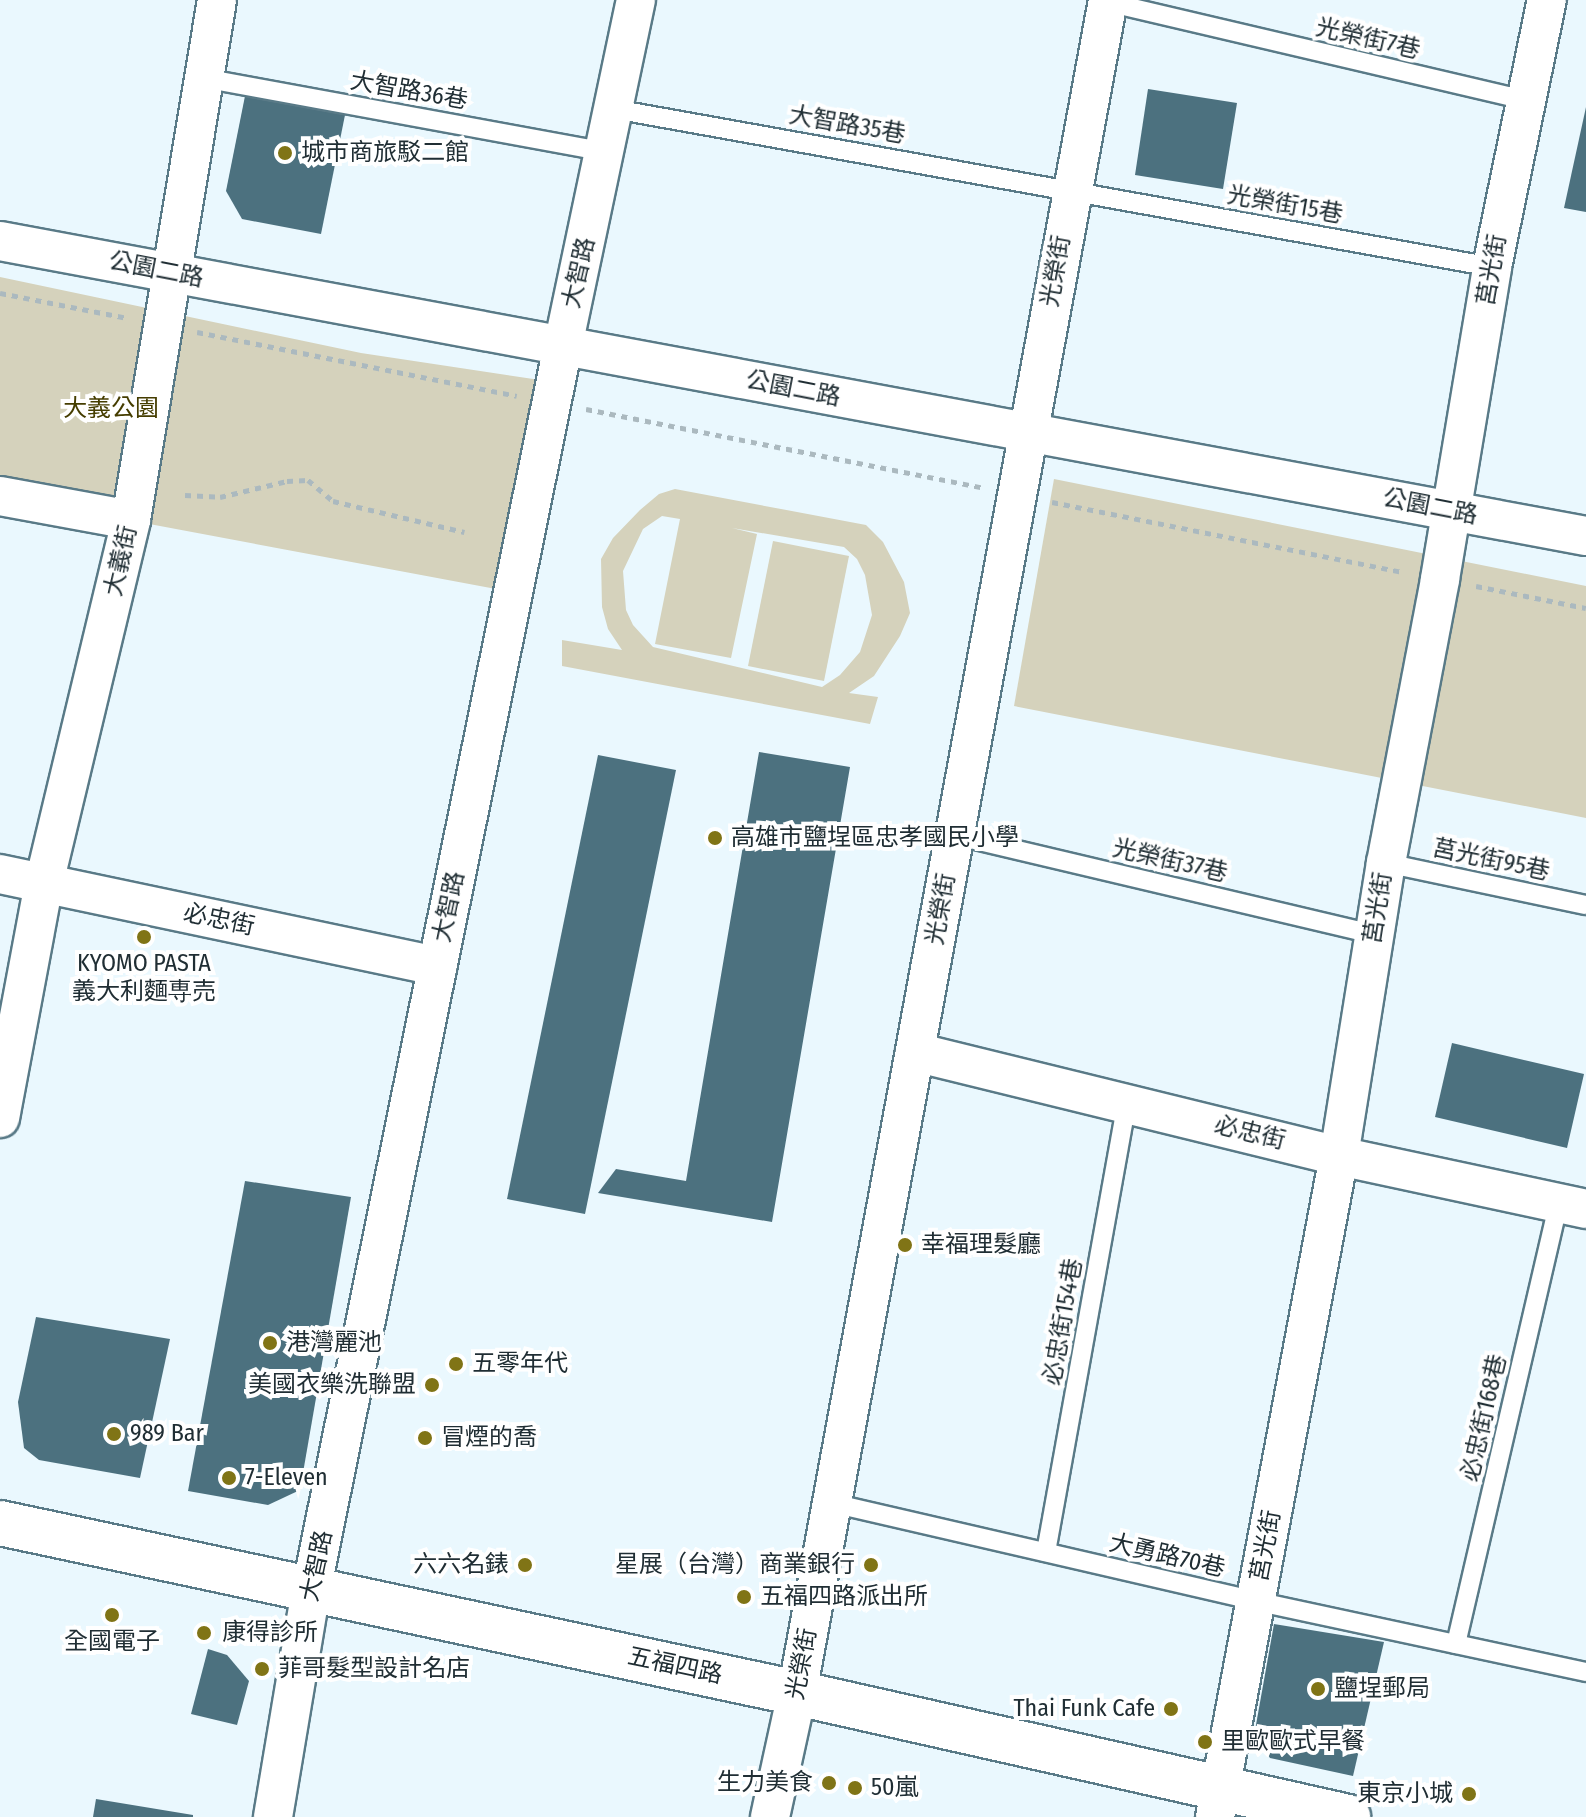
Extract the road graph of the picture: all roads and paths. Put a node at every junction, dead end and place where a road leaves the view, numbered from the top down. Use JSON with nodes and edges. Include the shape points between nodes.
{"nodes":[{"id":1,"x":217,"y":0,"type":"edge"},
{"id":2,"x":636,"y":0,"type":"edge"},
{"id":3,"x":1547,"y":0,"type":"edge"},
{"id":4,"x":1108,"y":1,"type":"edge"},
{"id":5,"x":203,"y":78,"type":"junction"},
{"id":6,"x":1525,"y":100,"type":"junction"},
{"id":7,"x":614,"y":109,"type":"junction"},
{"id":8,"x":606,"y":152,"type":"junction"},
{"id":9,"x":1071,"y":189,"type":"junction"},
{"id":10,"x":0,"y":241,"type":"edge"},
{"id":11,"x":1492,"y":267,"type":"junction"},
{"id":12,"x":170,"y":273,"type":"junction"},
{"id":13,"x":0,"y":293,"type":"edge"},
{"id":14,"x":91,"y":311,"type":"dead end"},
{"id":15,"x":213,"y":335,"type":"dead end"},
{"id":16,"x":563,"y":346,"type":"junction"},
{"id":17,"x":481,"y":390,"type":"dead end"},
{"id":18,"x":603,"y":413,"type":"dead end"},
{"id":19,"x":1029,"y":433,"type":"junction"},
{"id":20,"x":980,"y":487,"type":"dead end"},
{"id":21,"x":185,"y":495,"type":"dead end"},
{"id":22,"x":0,"y":496,"type":"edge"},
{"id":23,"x":1045,"y":500,"type":"dead end"},
{"id":24,"x":1451,"y":511,"type":"junction"},
{"id":25,"x":131,"y":520,"type":"junction"},
{"id":26,"x":464,"y":532,"type":"dead end"},
{"id":27,"x":1586,"y":536,"type":"edge"},
{"id":28,"x":1415,"y":574,"type":"dead end"},
{"id":29,"x":1483,"y":587,"type":"dead end"},
{"id":30,"x":1586,"y":608,"type":"edge"},
{"id":31,"x":954,"y":835,"type":"junction"},
{"id":32,"x":1386,"y":863,"type":"junction"},
{"id":33,"x":0,"y":874,"type":"edge"},
{"id":34,"x":44,"y":883,"type":"junction"},
{"id":35,"x":1586,"y":905,"type":"edge"},
{"id":36,"x":1374,"y":934,"type":"junction"},
{"id":37,"x":437,"y":966,"type":"junction"},
{"id":38,"x":915,"y":1052,"type":"junction"},
{"id":39,"x":1127,"y":1101,"type":"junction"},
{"id":40,"x":0,"y":1118,"type":"edge"},
{"id":41,"x":1339,"y":1156,"type":"junction"},
{"id":42,"x":1572,"y":1206,"type":"edge"},
{"id":43,"x":832,"y":1503,"type":"junction"},
{"id":44,"x":0,"y":1523,"type":"edge"},
{"id":45,"x":1046,"y":1552,"type":"junction"},
{"id":46,"x":311,"y":1591,"type":"junction"},
{"id":47,"x":1255,"y":1601,"type":"junction"},
{"id":48,"x":1456,"y":1644,"type":"junction"},
{"id":49,"x":1586,"y":1672,"type":"edge"},
{"id":50,"x":797,"y":1693,"type":"junction"},
{"id":51,"x":1217,"y":1802,"type":"edge"},
{"id":52,"x":273,"y":1817,"type":"edge"},
{"id":53,"x":770,"y":1817,"type":"edge"},
{"id":54,"x":1348,"y":1817,"type":"edge"}],
"edges":[{"from":1,"to":5,"type":"street","name":"大義街"},
{"from":2,"to":7,"type":"street","name":"大智路"},
{"from":3,"to":6,"type":"street","name":"莒光街"},
{"from":4,"to":6,"type":"lane","name":"光榮街7巷"},
{"from":4,"to":9,"type":"street","name":"光榮街"},
{"from":5,"to":8,"type":"lane","name":"大智路36巷"},
{"from":5,"to":12,"type":"street","name":"大義街"},
{"from":6,"to":11,"type":"street","name":"莒光街"},
{"from":7,"to":8,"type":"street","name":"大智路"},
{"from":7,"to":9,"type":"lane","name":"大智路35巷"},
{"from":8,"to":16,"type":"street","name":"大智路"},
{"from":9,"to":11,"type":"lane","name":"光榮街15巷"},
{"from":9,"to":19,"type":"street","name":"光榮街"},
{"from":10,"to":12,"type":"street","name":"公園二路"},
{"from":11,"to":24,"type":"street","name":"莒光街"},
{"from":12,"to":16,"type":"street","name":"公園二路"},
{"from":12,"to":25,"type":"street","name":"大義街"},
{"from":13,"to":14,"type":"path"},
{"from":15,"to":17,"type":"path"},
{"from":16,"to":19,"type":"street","name":"公園二路"},
{"from":16,"to":37,"type":"street","name":"大智路"},
{"from":18,"to":20,"type":"path"},
{"from":19,"to":24,"type":"street","name":"公園二路"},
{"from":19,"to":31,"type":"street","name":"光榮街"},
{"from":21,"to":26,"type":"path","via":[[220,497],[308,480],[333,501]]},
{"from":22,"to":25,"type":"street"},
{"from":23,"to":28,"type":"path"},
{"from":24,"to":27,"type":"street","name":"公園二路"},
{"from":24,"to":32,"type":"street","name":"莒光街"},
{"from":25,"to":34,"type":"street","name":"大義街"},
{"from":29,"to":30,"type":"path"},
{"from":31,"to":36,"type":"lane","name":"光榮街37巷"},
{"from":31,"to":38,"type":"street","name":"光榮街"},
{"from":32,"to":35,"type":"lane","name":"莒光街95巷"},
{"from":32,"to":36,"type":"street","name":"莒光街"},
{"from":33,"to":34,"type":"street","name":"必忠街"},
{"from":34,"to":37,"type":"street","name":"必忠街"},
{"from":34,"to":40,"type":"street","name":"大義街"},
{"from":36,"to":41,"type":"street","name":"莒光街"},
{"from":37,"to":46,"type":"street","name":"大智路"},
{"from":38,"to":39,"type":"street","name":"必忠街"},
{"from":38,"to":43,"type":"street","name":"光榮街"},
{"from":39,"to":41,"type":"street","name":"必忠街"},
{"from":39,"to":45,"type":"lane","name":"必忠街154巷"},
{"from":41,"to":42,"type":"street","name":"必忠街"},
{"from":41,"to":47,"type":"street","name":"莒光街"},
{"from":42,"to":48,"type":"lane","name":"必忠街168巷"},
{"from":43,"to":45,"type":"lane","name":"大勇路70巷"},
{"from":43,"to":50,"type":"street","name":"光榮街"},
{"from":44,"to":46,"type":"street","name":"五福四路"},
{"from":45,"to":47,"type":"lane","name":"大勇路70巷"},
{"from":46,"to":50,"type":"street","name":"五福四路"},
{"from":46,"to":52,"type":"street","name":"大智路"},
{"from":47,"to":48,"type":"lane","name":"大勇路70巷"},
{"from":47,"to":51,"type":"street","name":"莒光街"},
{"from":48,"to":49,"type":"lane","name":"大勇路70巷"},
{"from":50,"to":51,"type":"street","name":"五福四路"},
{"from":50,"to":53,"type":"street","name":"光榮街"},
{"from":51,"to":54,"type":"street","name":"五福四路"}]}
